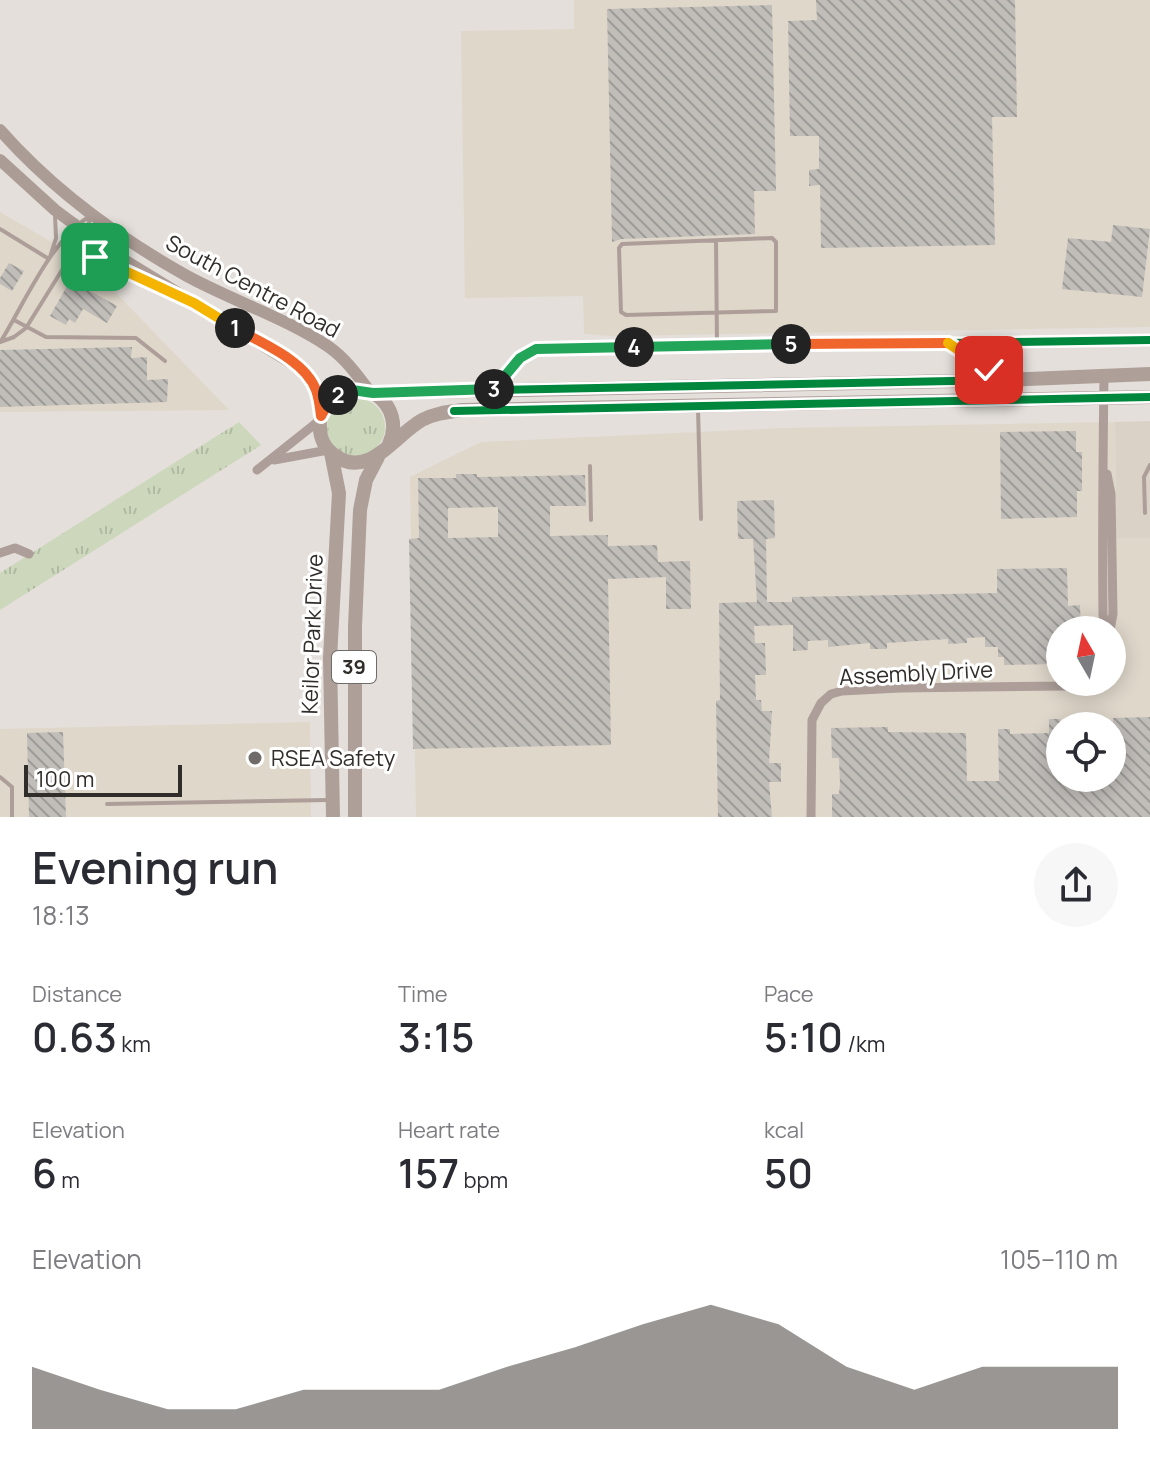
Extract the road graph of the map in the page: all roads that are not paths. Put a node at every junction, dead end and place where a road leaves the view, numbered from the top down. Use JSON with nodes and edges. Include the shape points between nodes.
{"nodes":[{"id":1,"x":0,"y":130,"type":"edge"},
{"id":2,"x":0,"y":160,"type":"edge"},
{"id":3,"x":0,"y":172,"type":"edge"},
{"id":4,"x":37,"y":195,"type":"junction"},
{"id":5,"x":55,"y":210,"type":"junction"},
{"id":6,"x":92,"y":214,"type":"junction"},
{"id":7,"x":0,"y":229,"type":"edge"},
{"id":8,"x":80,"y":229,"type":"junction"},
{"id":9,"x":716,"y":241,"type":"junction"},
{"id":10,"x":70,"y":255,"type":"junction"},
{"id":11,"x":49,"y":259,"type":"junction"},
{"id":12,"x":194,"y":303,"type":"junction"},
{"id":13,"x":716,"y":313,"type":"junction"},
{"id":14,"x":14,"y":320,"type":"junction"},
{"id":15,"x":26,"y":328,"type":"junction"},
{"id":16,"x":1150,"y":340,"type":"edge"},
{"id":17,"x":944,"y":341,"type":"junction"},
{"id":18,"x":0,"y":342,"type":"edge"},
{"id":19,"x":717,"y":346,"type":"junction"},
{"id":20,"x":165,"y":361,"type":"dead end"},
{"id":21,"x":1150,"y":374,"type":"edge"},
{"id":22,"x":1104,"y":376,"type":"junction"},
{"id":23,"x":1002,"y":380,"type":"junction"},
{"id":24,"x":495,"y":389,"type":"junction"},
{"id":25,"x":372,"y":392,"type":"junction"},
{"id":26,"x":1150,"y":397,"type":"edge"},
{"id":27,"x":1104,"y":398,"type":"junction"},
{"id":28,"x":698,"y":407,"type":"junction"},
{"id":29,"x":321,"y":418,"type":"junction"},
{"id":30,"x":384,"y":450,"type":"junction"},
{"id":31,"x":330,"y":451,"type":"junction"},
{"id":32,"x":274,"y":460,"type":"junction"},
{"id":33,"x":1150,"y":465,"type":"edge"},
{"id":34,"x":590,"y":466,"type":"dead end"},
{"id":35,"x":257,"y":470,"type":"dead end"},
{"id":36,"x":1145,"y":513,"type":"dead end"},
{"id":37,"x":701,"y":519,"type":"dead end"},
{"id":38,"x":591,"y":520,"type":"dead end"},
{"id":39,"x":2,"y":548,"type":"edge"},
{"id":40,"x":29,"y":554,"type":"dead end"},
{"id":41,"x":1112,"y":616,"type":"edge"},
{"id":42,"x":1046,"y":686,"type":"edge"},
{"id":43,"x":0,"y":777,"type":"edge"},
{"id":44,"x":333,"y":800,"type":"junction"},
{"id":45,"x":107,"y":804,"type":"dead end"},
{"id":46,"x":12,"y":817,"type":"edge"},
{"id":47,"x":333,"y":817,"type":"edge"},
{"id":48,"x":355,"y":817,"type":"edge"},
{"id":49,"x":811,"y":817,"type":"edge"}],
"edges":[{"from":1,"to":6,"type":"street","name":"South Centre Road"},
{"from":2,"to":4,"type":"street","name":"South Centre Road"},
{"from":3,"to":4,"type":"street"},
{"from":4,"to":5,"type":"street","name":"South Centre Road"},
{"from":5,"to":8,"type":"street","name":"South Centre Road"},
{"from":5,"to":11,"type":"lane","via":[[56,238]]},
{"from":6,"to":8,"type":"lane"},
{"from":6,"to":8,"type":"lane"},
{"from":6,"to":25,"type":"street","name":"South Centre Road","via":[[184,274],[330,348]]},
{"from":7,"to":11,"type":"lane"},
{"from":8,"to":10,"type":"lane"},
{"from":8,"to":11,"type":"lane"},
{"from":8,"to":12,"type":"street","name":"South Centre Road"},
{"from":9,"to":13,"type":"lane"},
{"from":9,"to":13,"type":"lane","via":[[775,240],[777,309]]},
{"from":9,"to":13,"type":"lane","via":[[627,243],[619,248],[623,314]]},
{"from":10,"to":12,"type":"lane","via":[[103,260]]},
{"from":10,"to":15,"type":"lane"},
{"from":11,"to":14,"type":"lane"},
{"from":12,"to":29,"type":"street","name":"South Centre Road","via":[[298,367],[315,388]]},
{"from":13,"to":19,"type":"lane"},
{"from":14,"to":15,"type":"lane"},
{"from":14,"to":18,"type":"lane"},
{"from":15,"to":18,"type":"lane"},
{"from":15,"to":20,"type":"lane","via":[[56,338],[136,338]]},
{"from":16,"to":17,"type":"street"},
{"from":17,"to":19,"type":"street"},
{"from":17,"to":23,"type":"street"},
{"from":19,"to":24,"type":"street","via":[[536,349],[520,358]]},
{"from":21,"to":22,"type":"main road"},
{"from":22,"to":23,"type":"main road"},
{"from":22,"to":27,"type":"street"},
{"from":23,"to":24,"type":"main road"},
{"from":24,"to":25,"type":"main road"},
{"from":25,"to":29,"type":"main road","via":[[341,393],[330,400]]},
{"from":25,"to":30,"type":"main road","number":"39","via":[[392,415],[393,430]]},
{"from":26,"to":27,"type":"main road"},
{"from":27,"to":28,"type":"main road"},
{"from":27,"to":41,"type":"street"},
{"from":28,"to":30,"type":"main road","via":[[445,412],[424,419]]},
{"from":28,"to":37,"type":"lane"},
{"from":29,"to":31,"type":"main road","number":"39","via":[[321,436]]},
{"from":29,"to":32,"type":"street"},
{"from":30,"to":31,"type":"main road","via":[[355,463]]},
{"from":30,"to":48,"type":"main road","name":"Keilor Park Drive","number":"39","via":[[366,480],[360,510]]},
{"from":31,"to":32,"type":"street"},
{"from":31,"to":44,"type":"main road","name":"Keilor Park Drive","number":"39","via":[[339,493],[330,658]]},
{"from":32,"to":35,"type":"street"},
{"from":33,"to":36,"type":"lane","via":[[1144,477]]},
{"from":34,"to":38,"type":"lane"},
{"from":39,"to":40,"type":"street"},
{"from":42,"to":49,"type":"street","name":"Assembly Drive","via":[[831,694],[812,720]]},
{"from":43,"to":46,"type":"lane","via":[[12,787]]},
{"from":44,"to":45,"type":"lane"},
{"from":44,"to":47,"type":"main road","name":"Keilor Park Drive","number":"39"}]}
